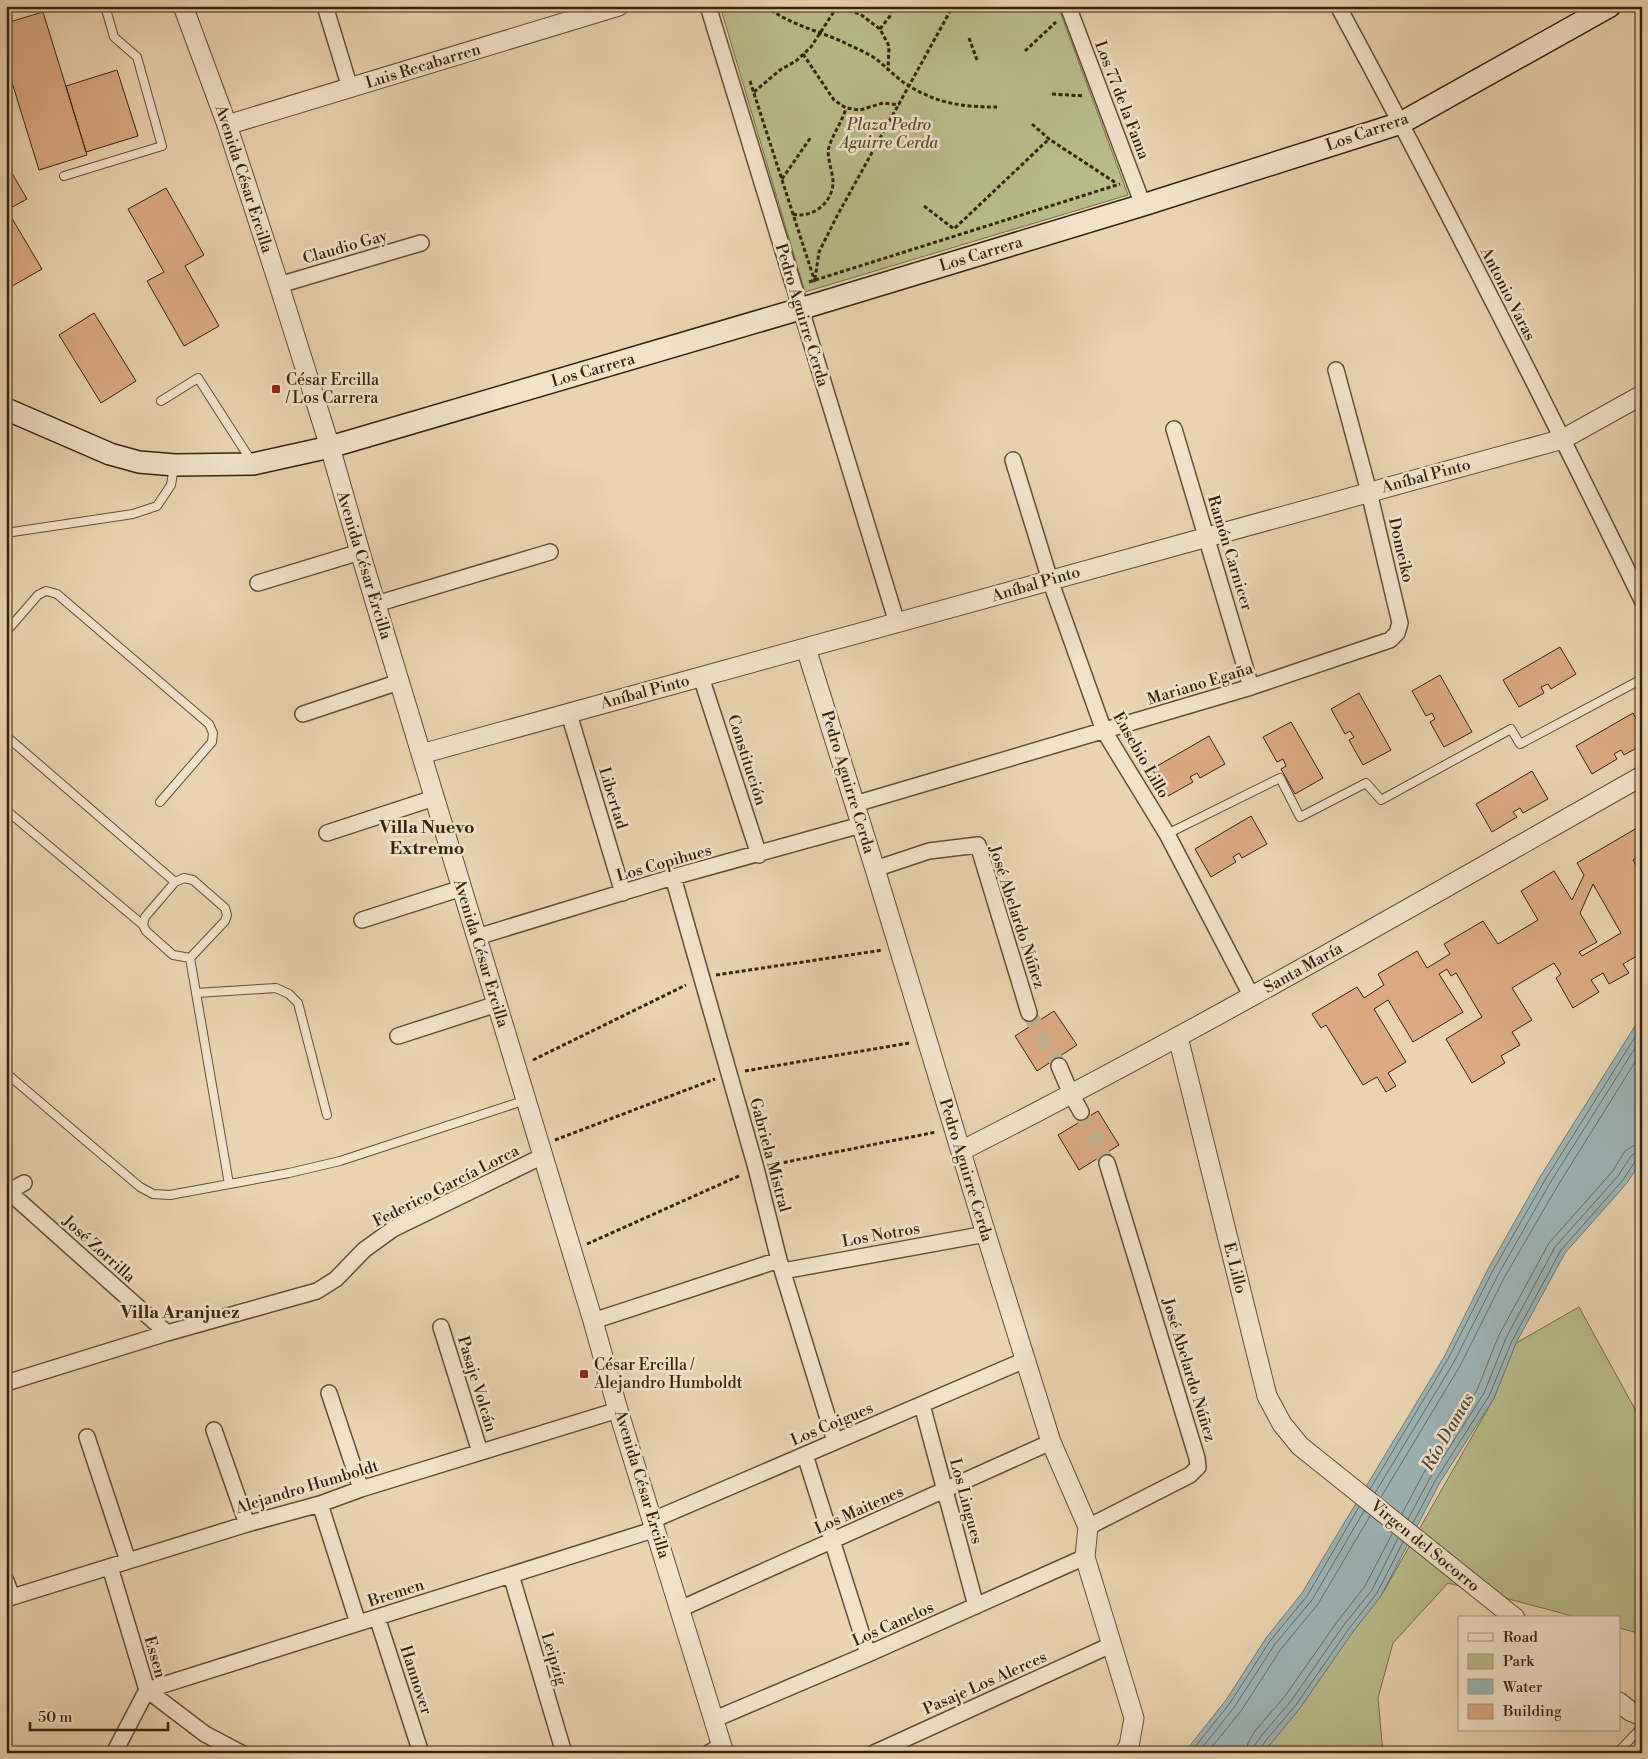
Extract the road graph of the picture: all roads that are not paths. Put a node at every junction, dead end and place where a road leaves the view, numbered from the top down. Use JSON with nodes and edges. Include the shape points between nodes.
{"nodes":[{"id":1,"x":105,"y":6,"type":"edge"},
{"id":2,"x":183,"y":6,"type":"edge"},
{"id":3,"x":192,"y":6,"type":"edge"},
{"id":4,"x":325,"y":6,"type":"edge"},
{"id":5,"x":620,"y":6,"type":"edge"},
{"id":6,"x":708,"y":6,"type":"edge"},
{"id":7,"x":1068,"y":6,"type":"edge"},
{"id":8,"x":1338,"y":6,"type":"edge"},
{"id":9,"x":1610,"y":6,"type":"edge"},
{"id":10,"x":206,"y":69,"type":"junction"},
{"id":11,"x":350,"y":88,"type":"junction"},
{"id":12,"x":1401,"y":123,"type":"junction"},
{"id":13,"x":227,"y":125,"type":"junction"},
{"id":14,"x":64,"y":176,"type":"dead end"},
{"id":15,"x":1143,"y":205,"type":"junction"},
{"id":16,"x":421,"y":243,"type":"dead end"},
{"id":17,"x":279,"y":285,"type":"junction"},
{"id":18,"x":800,"y":309,"type":"junction"},
{"id":19,"x":1336,"y":370,"type":"dead end"},
{"id":20,"x":1642,"y":394,"type":"edge"},
{"id":21,"x":161,"y":401,"type":"dead end"},
{"id":22,"x":6,"y":409,"type":"edge"},
{"id":23,"x":1174,"y":429,"type":"dead end"},
{"id":24,"x":1563,"y":439,"type":"junction"},
{"id":25,"x":330,"y":447,"type":"junction"},
{"id":26,"x":1013,"y":460,"type":"dead end"},
{"id":27,"x":253,"y":464,"type":"junction"},
{"id":28,"x":175,"y":465,"type":"junction"},
{"id":29,"x":1369,"y":492,"type":"junction"},
{"id":30,"x":6,"y":533,"type":"edge"},
{"id":31,"x":1207,"y":537,"type":"junction"},
{"id":32,"x":360,"y":552,"type":"junction"},
{"id":33,"x":550,"y":552,"type":"dead end"},
{"id":34,"x":1050,"y":580,"type":"junction"},
{"id":35,"x":258,"y":583,"type":"dead end"},
{"id":36,"x":1642,"y":600,"type":"edge"},
{"id":37,"x":376,"y":604,"type":"junction"},
{"id":38,"x":897,"y":623,"type":"junction"},
{"id":39,"x":1400,"y":623,"type":"joint"},
{"id":40,"x":6,"y":632,"type":"edge"},
{"id":41,"x":806,"y":648,"type":"junction"},
{"id":42,"x":701,"y":677,"type":"junction"},
{"id":43,"x":1642,"y":678,"type":"edge"},
{"id":44,"x":399,"y":682,"type":"junction"},
{"id":45,"x":1251,"y":687,"type":"junction"},
{"id":46,"x":302,"y":714,"type":"dead end"},
{"id":47,"x":569,"y":714,"type":"junction"},
{"id":48,"x":1104,"y":731,"type":"junction"},
{"id":49,"x":6,"y":736,"type":"edge"},
{"id":50,"x":421,"y":754,"type":"junction"},
{"id":51,"x":1642,"y":776,"type":"edge"},
{"id":52,"x":434,"y":798,"type":"junction"},
{"id":53,"x":160,"y":802,"type":"dead end"},
{"id":54,"x":855,"y":804,"type":"junction"},
{"id":55,"x":6,"y":810,"type":"edge"},
{"id":56,"x":861,"y":825,"type":"junction"},
{"id":57,"x":327,"y":832,"type":"dead end"},
{"id":58,"x":1167,"y":834,"type":"junction"},
{"id":59,"x":759,"y":855,"type":"junction"},
{"id":60,"x":875,"y":869,"type":"junction"},
{"id":61,"x":673,"y":878,"type":"junction"},
{"id":62,"x":174,"y":882,"type":"junction"},
{"id":63,"x":462,"y":888,"type":"junction"},
{"id":64,"x":623,"y":894,"type":"junction"},
{"id":65,"x":362,"y":920,"type":"dead end"},
{"id":66,"x":143,"y":925,"type":"junction"},
{"id":67,"x":477,"y":937,"type":"junction"},
{"id":68,"x":190,"y":958,"type":"junction"},
{"id":69,"x":196,"y":993,"type":"junction"},
{"id":70,"x":1252,"y":997,"type":"junction"},
{"id":71,"x":497,"y":1004,"type":"junction"},
{"id":72,"x":1029,"y":1013,"type":"tunnel mouth"},
{"id":73,"x":398,"y":1036,"type":"dead end"},
{"id":74,"x":1178,"y":1037,"type":"junction"},
{"id":75,"x":1059,"y":1066,"type":"tunnel mouth"},
{"id":76,"x":6,"y":1073,"type":"edge"},
{"id":77,"x":1071,"y":1094,"type":"junction"},
{"id":78,"x":526,"y":1100,"type":"junction"},
{"id":79,"x":1081,"y":1112,"type":"tunnel mouth"},
{"id":80,"x":327,"y":1115,"type":"dead end"},
{"id":81,"x":961,"y":1151,"type":"junction"},
{"id":82,"x":543,"y":1156,"type":"junction"},
{"id":83,"x":1107,"y":1163,"type":"tunnel mouth"},
{"id":84,"x":24,"y":1183,"type":"dead end"},
{"id":85,"x":229,"y":1184,"type":"junction"},
{"id":86,"x":7,"y":1192,"type":"edge"},
{"id":87,"x":986,"y":1234,"type":"junction"},
{"id":88,"x":781,"y":1265,"type":"junction"},
{"id":89,"x":593,"y":1321,"type":"junction"},
{"id":90,"x":441,"y":1327,"type":"dead end"},
{"id":91,"x":167,"y":1333,"type":"junction"},
{"id":92,"x":1026,"y":1360,"type":"junction"},
{"id":93,"x":6,"y":1383,"type":"edge"},
{"id":94,"x":329,"y":1393,"type":"dead end"},
{"id":95,"x":922,"y":1405,"type":"junction"},
{"id":96,"x":618,"y":1410,"type":"junction"},
{"id":97,"x":214,"y":1430,"type":"dead end"},
{"id":98,"x":88,"y":1437,"type":"dead end"},
{"id":99,"x":835,"y":1441,"type":"junction"},
{"id":100,"x":1051,"y":1442,"type":"junction"},
{"id":101,"x":480,"y":1452,"type":"junction"},
{"id":102,"x":805,"y":1454,"type":"junction"},
{"id":103,"x":1335,"y":1474,"type":"joint"},
{"id":104,"x":361,"y":1489,"type":"junction"},
{"id":105,"x":944,"y":1491,"type":"junction"},
{"id":106,"x":320,"y":1504,"type":"junction"},
{"id":107,"x":246,"y":1524,"type":"junction"},
{"id":108,"x":655,"y":1524,"type":"junction"},
{"id":109,"x":1088,"y":1527,"type":"junction"},
{"id":110,"x":831,"y":1541,"type":"junction"},
{"id":111,"x":1085,"y":1558,"type":"junction"},
{"id":112,"x":128,"y":1561,"type":"junction"},
{"id":113,"x":110,"y":1567,"type":"junction"},
{"id":114,"x":511,"y":1575,"type":"junction"},
{"id":115,"x":6,"y":1581,"type":"edge"},
{"id":116,"x":9,"y":1598,"type":"edge"},
{"id":117,"x":976,"y":1606,"type":"junction"},
{"id":118,"x":680,"y":1609,"type":"junction"},
{"id":119,"x":1513,"y":1616,"type":"edge"},
{"id":120,"x":377,"y":1617,"type":"junction"},
{"id":121,"x":358,"y":1623,"type":"junction"},
{"id":122,"x":1111,"y":1645,"type":"junction"},
{"id":123,"x":868,"y":1654,"type":"junction"},
{"id":124,"x":146,"y":1690,"type":"junction"},
{"id":125,"x":1620,"y":1703,"type":"edge"},
{"id":126,"x":1642,"y":1716,"type":"edge"},
{"id":127,"x":715,"y":1719,"type":"junction"},
{"id":128,"x":1642,"y":1727,"type":"edge"},
{"id":129,"x":718,"y":1750,"type":"edge"},
{"id":130,"x":114,"y":1753,"type":"edge"},
{"id":131,"x":241,"y":1753,"type":"edge"},
{"id":132,"x":421,"y":1753,"type":"edge"},
{"id":133,"x":564,"y":1753,"type":"edge"},
{"id":134,"x":874,"y":1753,"type":"edge"},
{"id":135,"x":1124,"y":1753,"type":"edge"},
{"id":136,"x":1617,"y":1753,"type":"edge"}],
"edges":[{"from":1,"to":14,"type":"lane","via":[[114,37],[137,57],[162,146]]},
{"from":2,"to":10,"type":"street","name":"Avenida César Ercilla"},
{"from":3,"to":10,"type":"street","name":"Avenida César Ercilla"},
{"from":4,"to":11,"type":"street"},
{"from":5,"to":11,"type":"street","name":"Luis Recabarren"},
{"from":6,"to":18,"type":"street","name":"Pedro Aguirre Cerda"},
{"from":7,"to":15,"type":"street","name":"Los 77 de la Fama","via":[[1126,182]]},
{"from":8,"to":12,"type":"street","name":"Antonio Varas"},
{"from":9,"to":12,"type":"main road","name":"Los Carrera"},
{"from":10,"to":13,"type":"street","name":"Avenida César Ercilla"},
{"from":11,"to":13,"type":"street","name":"Luis Recabarren"},
{"from":12,"to":15,"type":"main road","name":"Los Carrera"},
{"from":12,"to":24,"type":"street","name":"Antonio Varas"},
{"from":13,"to":17,"type":"street","name":"Avenida César Ercilla"},
{"from":15,"to":18,"type":"main road","name":"Los Carrera"},
{"from":16,"to":17,"type":"street","name":"Claudio Gay"},
{"from":17,"to":25,"type":"street","name":"Avenida César Ercilla"},
{"from":18,"to":25,"type":"main road","name":"Los Carrera"},
{"from":18,"to":38,"type":"street","name":"Pedro Aguirre Cerda"},
{"from":19,"to":29,"type":"street","name":"Domeiko"},
{"from":20,"to":24,"type":"street","name":"Aníbal Pinto"},
{"from":21,"to":27,"type":"lane","via":[[198,378]]},
{"from":22,"to":28,"type":"main road","name":"Los Carrera","via":[[110,454],[139,462]]},
{"from":23,"to":31,"type":"street","name":"Ramón Carnicer"},
{"from":24,"to":29,"type":"street","name":"Aníbal Pinto"},
{"from":24,"to":36,"type":"street","name":"Antonio Varas"},
{"from":25,"to":27,"type":"main road","name":"Los Carrera"},
{"from":25,"to":32,"type":"street","name":"Avenida César Ercilla"},
{"from":26,"to":34,"type":"street","name":"Eusebio Lillo"},
{"from":27,"to":28,"type":"main road","name":"Los Carrera"},
{"from":28,"to":30,"type":"lane","via":[[171,485],[157,506],[133,514]]},
{"from":29,"to":31,"type":"street","name":"Aníbal Pinto"},
{"from":29,"to":39,"type":"street","name":"Domeiko"},
{"from":31,"to":34,"type":"street","name":"Aníbal Pinto"},
{"from":31,"to":45,"type":"street","name":"Ramón Carnicer"},
{"from":32,"to":35,"type":"street"},
{"from":32,"to":37,"type":"street","name":"Avenida César Ercilla"},
{"from":33,"to":37,"type":"street"},
{"from":34,"to":38,"type":"street","name":"Aníbal Pinto"},
{"from":34,"to":48,"type":"street","name":"Eusebio Lillo"},
{"from":37,"to":44,"type":"street","name":"Avenida César Ercilla"},
{"from":38,"to":41,"type":"street","name":"Aníbal Pinto"},
{"from":39,"to":45,"type":"street","name":"Mariano Egaña","via":[[1390,640]]},
{"from":40,"to":53,"type":"lane","via":[[38,595],[46,591],[57,594],[210,724],[212,742]]},
{"from":41,"to":42,"type":"street","name":"Aníbal Pinto"},
{"from":41,"to":54,"type":"street","name":"Pedro Aguirre Cerda"},
{"from":42,"to":47,"type":"street","name":"Aníbal Pinto"},
{"from":42,"to":59,"type":"street","name":"Constitución"},
{"from":43,"to":58,"type":"lane","via":[[1520,744],[1511,729],[1381,800],[1366,783],[1300,817],[1280,778]]},
{"from":44,"to":46,"type":"street"},
{"from":44,"to":50,"type":"street","name":"Avenida César Ercilla"},
{"from":45,"to":48,"type":"street","name":"Mariano Egaña"},
{"from":47,"to":50,"type":"street","name":"Aníbal Pinto"},
{"from":47,"to":64,"type":"street","name":"Libertad"},
{"from":48,"to":54,"type":"street","name":"Mariano Egaña"},
{"from":48,"to":58,"type":"street","name":"Eusebio Lillo"},
{"from":49,"to":62,"type":"lane"},
{"from":50,"to":52,"type":"street","name":"Avenida César Ercilla"},
{"from":51,"to":70,"type":"street","name":"Santa María"},
{"from":52,"to":57,"type":"street"},
{"from":52,"to":63,"type":"street","name":"Avenida César Ercilla"},
{"from":54,"to":56,"type":"street","name":"Pedro Aguirre Cerda"},
{"from":55,"to":66,"type":"lane"},
{"from":56,"to":59,"type":"street","name":"Los Copihues"},
{"from":56,"to":60,"type":"street","name":"Pedro Aguirre Cerda"},
{"from":58,"to":70,"type":"street","name":"Eusebio Lillo"},
{"from":59,"to":61,"type":"street","name":"Los Copihues"},
{"from":60,"to":72,"type":"street","name":"José Abelardo Núñez","via":[[930,851],[978,845]]},
{"from":60,"to":81,"type":"street","name":"Pedro Aguirre Cerda"},
{"from":61,"to":64,"type":"street","name":"Los Copihues"},
{"from":61,"to":88,"type":"street","name":"Gabriela Mistral"},
{"from":62,"to":66,"type":"lane","via":[[145,917]]},
{"from":62,"to":68,"type":"lane","via":[[184,878],[193,880],[225,908],[227,915]]},
{"from":63,"to":65,"type":"street"},
{"from":63,"to":67,"type":"street","name":"Avenida César Ercilla"},
{"from":64,"to":67,"type":"street","name":"Los Copihues"},
{"from":66,"to":68,"type":"lane","via":[[173,955]]},
{"from":67,"to":71,"type":"street","name":"Avenida César Ercilla"},
{"from":68,"to":69,"type":"lane"},
{"from":69,"to":80,"type":"lane","via":[[276,988],[289,994],[298,1003]]},
{"from":69,"to":85,"type":"lane"},
{"from":70,"to":74,"type":"street","name":"Santa María"},
{"from":71,"to":73,"type":"street"},
{"from":71,"to":78,"type":"street","name":"Avenida César Ercilla"},
{"from":74,"to":77,"type":"street","name":"Santa María"},
{"from":74,"to":103,"type":"street","name":"E. Lillo","via":[[1267,1396],[1282,1424],[1300,1446]]},
{"from":75,"to":77,"type":"street"},
{"from":76,"to":85,"type":"lane","via":[[140,1187],[153,1194],[170,1195]]},
{"from":77,"to":79,"type":"street"},
{"from":77,"to":81,"type":"street","name":"Santa María"},
{"from":78,"to":82,"type":"street","name":"Avenida César Ercilla"},
{"from":78,"to":85,"type":"lane","via":[[340,1161]]},
{"from":81,"to":87,"type":"street","name":"Pedro Aguirre Cerda"},
{"from":82,"to":89,"type":"street","name":"Avenida César Ercilla"},
{"from":82,"to":91,"type":"street","name":"Federico García Lorca","via":[[393,1229],[364,1250],[336,1279],[317,1291]]},
{"from":83,"to":109,"type":"street","name":"José Abelardo Núñez","via":[[1198,1467],[1190,1475]]},
{"from":84,"to":86,"type":"street","name":"José Zorrilla"},
{"from":86,"to":91,"type":"street","name":"José Zorrilla"},
{"from":87,"to":88,"type":"street","name":"Los Notros"},
{"from":87,"to":92,"type":"street","name":"Pedro Aguirre Cerda"},
{"from":88,"to":89,"type":"street","name":"Los Notros"},
{"from":88,"to":99,"type":"street","name":"Gabriela Mistral"},
{"from":89,"to":96,"type":"street","name":"Avenida César Ercilla"},
{"from":90,"to":101,"type":"street","name":"Pasaje Volcán"},
{"from":91,"to":93,"type":"street","name":"Federico García Lorca"},
{"from":92,"to":95,"type":"street","name":"Los Coigues"},
{"from":92,"to":100,"type":"street","name":"Pedro Aguirre Cerda"},
{"from":94,"to":104,"type":"street"},
{"from":95,"to":99,"type":"street","name":"Los Coigues"},
{"from":95,"to":105,"type":"street","name":"Los Lingues"},
{"from":96,"to":101,"type":"street","name":"Alejandro Humboldt"},
{"from":96,"to":108,"type":"street","name":"Avenida César Ercilla"},
{"from":97,"to":107,"type":"street"},
{"from":98,"to":112,"type":"street"},
{"from":99,"to":102,"type":"street","name":"Los Coigues"},
{"from":100,"to":105,"type":"street","name":"Los Maitenes"},
{"from":100,"to":109,"type":"street","name":"Pedro Aguirre Cerda"},
{"from":101,"to":104,"type":"street","name":"Alejandro Humboldt"},
{"from":102,"to":108,"type":"street","name":"Los Coigues"},
{"from":102,"to":110,"type":"street"},
{"from":103,"to":119,"type":"street","name":"Virgen del Socorro"},
{"from":104,"to":106,"type":"street","name":"Alejandro Humboldt"},
{"from":105,"to":110,"type":"street","name":"Los Maitenes"},
{"from":105,"to":117,"type":"street","name":"Los Lingues"},
{"from":106,"to":107,"type":"street","name":"Alejandro Humboldt"},
{"from":106,"to":121,"type":"street"},
{"from":107,"to":112,"type":"street","name":"Alejandro Humboldt"},
{"from":108,"to":114,"type":"street","name":"Bremen"},
{"from":108,"to":118,"type":"street","name":"Avenida César Ercilla"},
{"from":109,"to":111,"type":"street","name":"Pedro Aguirre Cerda"},
{"from":110,"to":118,"type":"street","name":"Los Maitenes"},
{"from":110,"to":123,"type":"street"},
{"from":111,"to":117,"type":"street","name":"Los Canelos"},
{"from":111,"to":122,"type":"street","name":"Pedro Aguirre Cerda"},
{"from":112,"to":113,"type":"street","name":"Alejandro Humboldt"},
{"from":113,"to":116,"type":"street","name":"Alejandro Humboldt"},
{"from":113,"to":124,"type":"street","name":"Essen"},
{"from":114,"to":120,"type":"street","name":"Bremen"},
{"from":114,"to":133,"type":"street","name":"Leipzig"},
{"from":115,"to":116,"type":"street"},
{"from":117,"to":123,"type":"street","name":"Los Canelos"},
{"from":118,"to":127,"type":"street","name":"Avenida César Ercilla"},
{"from":120,"to":121,"type":"street","name":"Bremen"},
{"from":120,"to":132,"type":"street","name":"Hannover"},
{"from":121,"to":124,"type":"street","name":"Bremen"},
{"from":122,"to":134,"type":"street","name":"Pasaje Los Alerces"},
{"from":122,"to":135,"type":"street","name":"Pedro Aguirre Cerda","via":[[1134,1718],[1129,1746]]},
{"from":123,"to":127,"type":"street","name":"Los Canelos"},
{"from":124,"to":130,"type":"street","name":"Essen"},
{"from":124,"to":131,"type":"street","via":[[205,1734]]},
{"from":125,"to":126,"type":"street"},
{"from":127,"to":129,"type":"street","name":"Avenida César Ercilla"},
{"from":128,"to":136,"type":"lane"}]}
